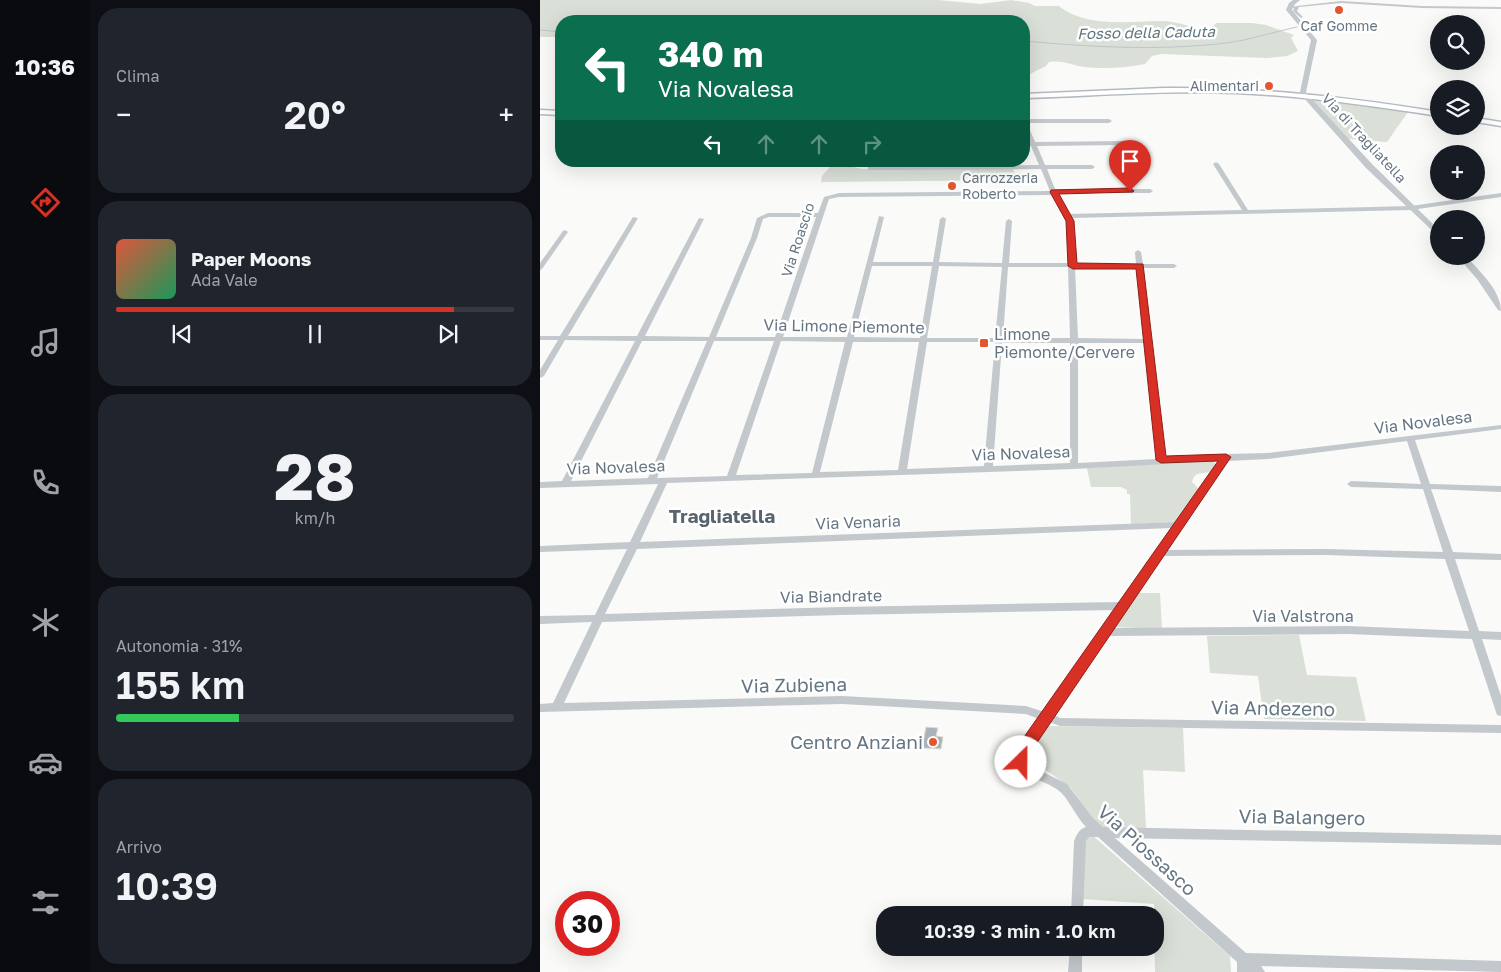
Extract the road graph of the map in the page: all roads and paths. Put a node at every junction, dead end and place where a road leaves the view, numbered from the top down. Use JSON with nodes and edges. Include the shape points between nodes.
{"nodes":[{"id":1,"x":1297,"y":0,"type":"edge"},
{"id":2,"x":1290,"y":7,"type":"junction"},
{"id":3,"x":1297,"y":7,"type":"junction"},
{"id":4,"x":1501,"y":8,"type":"edge"},
{"id":5,"x":1301,"y":18,"type":"dead end"},
{"id":6,"x":1304,"y":95,"type":"junction"},
{"id":7,"x":1030,"y":96,"type":"edge"},
{"id":8,"x":540,"y":112,"type":"edge"},
{"id":9,"x":555,"y":113,"type":"edge"},
{"id":10,"x":1430,"y":113,"type":"edge"},
{"id":11,"x":1109,"y":121,"type":"dead end"},
{"id":12,"x":1485,"y":121,"type":"edge"},
{"id":13,"x":1030,"y":122,"type":"edge"},
{"id":14,"x":1501,"y":124,"type":"edge"},
{"id":15,"x":1030,"y":137,"type":"edge"},
{"id":16,"x":1125,"y":143,"type":"dead end"},
{"id":17,"x":1033,"y":144,"type":"junction"},
{"id":18,"x":1216,"y":164,"type":"dead end"},
{"id":19,"x":881,"y":167,"type":"edge"},
{"id":20,"x":1012,"y":167,"type":"edge"},
{"id":21,"x":1092,"y":167,"type":"dead end"},
{"id":22,"x":870,"y":168,"type":"dead end"},
{"id":23,"x":1045,"y":168,"type":"junction"},
{"id":24,"x":1150,"y":190,"type":"dead end"},
{"id":25,"x":1054,"y":192,"type":"junction"},
{"id":26,"x":1501,"y":195,"type":"edge"},
{"id":27,"x":1411,"y":208,"type":"junction"},
{"id":28,"x":1246,"y":212,"type":"junction"},
{"id":29,"x":819,"y":215,"type":"junction"},
{"id":30,"x":1068,"y":216,"type":"junction"},
{"id":31,"x":881,"y":217,"type":"dead end"},
{"id":32,"x":635,"y":218,"type":"dead end"},
{"id":33,"x":701,"y":219,"type":"dead end"},
{"id":34,"x":944,"y":219,"type":"dead end"},
{"id":35,"x":1009,"y":221,"type":"dead end"},
{"id":36,"x":1430,"y":226,"type":"edge"},
{"id":37,"x":566,"y":232,"type":"dead end"},
{"id":38,"x":1138,"y":252,"type":"dead end"},
{"id":39,"x":868,"y":264,"type":"junction"},
{"id":40,"x":937,"y":265,"type":"junction"},
{"id":41,"x":1469,"y":265,"type":"edge"},
{"id":42,"x":1004,"y":266,"type":"junction"},
{"id":43,"x":1073,"y":266,"type":"junction"},
{"id":44,"x":1140,"y":266,"type":"junction"},
{"id":45,"x":1174,"y":266,"type":"dead end"},
{"id":46,"x":540,"y":268,"type":"edge"},
{"id":47,"x":1501,"y":308,"type":"edge"},
{"id":48,"x":563,"y":337,"type":"junction"},
{"id":49,"x":540,"y":338,"type":"edge"},
{"id":50,"x":641,"y":338,"type":"junction"},
{"id":51,"x":712,"y":338,"type":"junction"},
{"id":52,"x":779,"y":338,"type":"junction"},
{"id":53,"x":850,"y":339,"type":"junction"},
{"id":54,"x":924,"y":341,"type":"junction"},
{"id":55,"x":998,"y":341,"type":"junction"},
{"id":56,"x":1148,"y":341,"type":"junction"},
{"id":57,"x":1074,"y":342,"type":"junction"},
{"id":58,"x":540,"y":376,"type":"edge"},
{"id":59,"x":1501,"y":427,"type":"edge"},
{"id":60,"x":1410,"y":438,"type":"junction"},
{"id":61,"x":1226,"y":457,"type":"junction"},
{"id":62,"x":1161,"y":460,"type":"junction"},
{"id":63,"x":1074,"y":466,"type":"junction"},
{"id":64,"x":988,"y":469,"type":"junction"},
{"id":65,"x":902,"y":472,"type":"junction"},
{"id":66,"x":815,"y":476,"type":"junction"},
{"id":67,"x":731,"y":478,"type":"junction"},
{"id":68,"x":651,"y":481,"type":"junction"},
{"id":69,"x":664,"y":481,"type":"junction"},
{"id":70,"x":565,"y":484,"type":"junction"},
{"id":71,"x":1351,"y":484,"type":"dead end"},
{"id":72,"x":540,"y":485,"type":"edge"},
{"id":73,"x":1425,"y":486,"type":"junction"},
{"id":74,"x":1501,"y":488,"type":"edge"},
{"id":75,"x":1178,"y":525,"type":"junction"},
{"id":76,"x":633,"y":545,"type":"junction"},
{"id":77,"x":540,"y":549,"type":"edge"},
{"id":78,"x":1158,"y":553,"type":"junction"},
{"id":79,"x":1447,"y":555,"type":"junction"},
{"id":80,"x":1501,"y":557,"type":"edge"},
{"id":81,"x":1123,"y":606,"type":"junction"},
{"id":82,"x":598,"y":618,"type":"junction"},
{"id":83,"x":540,"y":620,"type":"edge"},
{"id":84,"x":1106,"y":632,"type":"junction"},
{"id":85,"x":1474,"y":635,"type":"junction"},
{"id":86,"x":1501,"y":636,"type":"edge"},
{"id":87,"x":540,"y":708,"type":"edge"},
{"id":88,"x":556,"y":708,"type":"junction"},
{"id":89,"x":1501,"y":712,"type":"edge"},
{"id":90,"x":1046,"y":718,"type":"junction"},
{"id":91,"x":1501,"y":729,"type":"edge"},
{"id":92,"x":1101,"y":832,"type":"junction"},
{"id":93,"x":1501,"y":840,"type":"edge"},
{"id":94,"x":1077,"y":906,"type":"edge"},
{"id":95,"x":1076,"y":956,"type":"edge"},
{"id":96,"x":1243,"y":966,"type":"edge"},
{"id":97,"x":1501,"y":967,"type":"edge"},
{"id":98,"x":1075,"y":972,"type":"edge"},
{"id":99,"x":1258,"y":972,"type":"edge"}],
"edges":[{"from":1,"to":2,"type":"street"},
{"from":2,"to":3,"type":"street"},
{"from":2,"to":6,"type":"street","name":"Via di Tragliatella","via":[[1291,14],[1308,31],[1315,45]]},
{"from":3,"to":4,"type":"street","via":[[1344,2]]},
{"from":3,"to":5,"type":"street","via":[[1295,11]]},
{"from":6,"to":7,"type":"main road","via":[[1162,89]]},
{"from":6,"to":10,"type":"main road"},
{"from":6,"to":27,"type":"street","name":"Via di Tragliatella"},
{"from":8,"to":9,"type":"main road"},
{"from":11,"to":13,"type":"street"},
{"from":12,"to":14,"type":"main road"},
{"from":15,"to":17,"type":"street"},
{"from":16,"to":17,"type":"street"},
{"from":17,"to":23,"type":"street"},
{"from":18,"to":28,"type":"street"},
{"from":19,"to":22,"type":"street"},
{"from":20,"to":23,"type":"street"},
{"from":21,"to":23,"type":"street"},
{"from":23,"to":25,"type":"street"},
{"from":24,"to":25,"type":"street","name":"Via Roascio"},
{"from":25,"to":29,"type":"street","name":"Via Roascio","via":[[834,195],[825,199]]},
{"from":25,"to":30,"type":"street"},
{"from":26,"to":27,"type":"street"},
{"from":27,"to":28,"type":"street"},
{"from":27,"to":36,"type":"street","name":"Via di Tragliatella"},
{"from":28,"to":30,"type":"street"},
{"from":29,"to":51,"type":"street","via":[[761,217]]},
{"from":29,"to":52,"type":"street","name":"Via Roascio"},
{"from":30,"to":43,"type":"street"},
{"from":31,"to":39,"type":"street"},
{"from":32,"to":48,"type":"street"},
{"from":33,"to":50,"type":"street"},
{"from":34,"to":40,"type":"street"},
{"from":35,"to":42,"type":"street"},
{"from":37,"to":46,"type":"street"},
{"from":38,"to":44,"type":"street"},
{"from":39,"to":40,"type":"street"},
{"from":39,"to":53,"type":"street"},
{"from":40,"to":42,"type":"street"},
{"from":40,"to":54,"type":"street"},
{"from":41,"to":47,"type":"street"},
{"from":42,"to":43,"type":"street"},
{"from":42,"to":55,"type":"street"},
{"from":43,"to":44,"type":"street"},
{"from":43,"to":57,"type":"street"},
{"from":44,"to":45,"type":"street"},
{"from":44,"to":56,"type":"street"},
{"from":48,"to":49,"type":"street","name":"Via Limone Piemonte"},
{"from":48,"to":50,"type":"street","name":"Via Limone Piemonte"},
{"from":48,"to":58,"type":"street"},
{"from":50,"to":51,"type":"street","name":"Via Limone Piemonte"},
{"from":50,"to":70,"type":"street"},
{"from":51,"to":52,"type":"street","name":"Via Limone Piemonte"},
{"from":51,"to":68,"type":"street"},
{"from":52,"to":53,"type":"street","name":"Via Limone Piemonte"},
{"from":52,"to":67,"type":"street","name":"Via Roascio"},
{"from":53,"to":54,"type":"street","name":"Via Limone Piemonte"},
{"from":53,"to":66,"type":"street"},
{"from":54,"to":55,"type":"street","name":"Via Limone Piemonte"},
{"from":54,"to":65,"type":"street"},
{"from":55,"to":57,"type":"street","name":"Via Limone Piemonte"},
{"from":55,"to":64,"type":"street"},
{"from":56,"to":57,"type":"street","name":"Via Limone Piemonte"},
{"from":56,"to":62,"type":"street"},
{"from":57,"to":63,"type":"street"},
{"from":59,"to":60,"type":"street","name":"Via Novalesa"},
{"from":60,"to":61,"type":"street","name":"Via Novalesa","via":[[1286,454]]},
{"from":60,"to":73,"type":"street"},
{"from":61,"to":62,"type":"street","name":"Via Novalesa"},
{"from":61,"to":75,"type":"street","name":"Via Piossasco"},
{"from":62,"to":63,"type":"street","name":"Via Novalesa"},
{"from":63,"to":64,"type":"street","name":"Via Novalesa"},
{"from":64,"to":65,"type":"street","name":"Via Novalesa"},
{"from":65,"to":66,"type":"street","name":"Via Novalesa"},
{"from":66,"to":67,"type":"street","name":"Via Novalesa"},
{"from":67,"to":69,"type":"street","name":"Via Novalesa"},
{"from":68,"to":69,"type":"street","name":"Via Novalesa"},
{"from":68,"to":70,"type":"street","name":"Via Novalesa"},
{"from":69,"to":76,"type":"street"},
{"from":70,"to":72,"type":"street","name":"Via Novalesa"},
{"from":71,"to":73,"type":"street"},
{"from":73,"to":74,"type":"street"},
{"from":73,"to":79,"type":"street"},
{"from":75,"to":76,"type":"street","name":"Via Venaria"},
{"from":75,"to":78,"type":"street","name":"Via Piossasco"},
{"from":76,"to":77,"type":"street","name":"Via Venaria"},
{"from":76,"to":82,"type":"street"},
{"from":78,"to":79,"type":"street"},
{"from":78,"to":81,"type":"street","name":"Via Piossasco"},
{"from":79,"to":80,"type":"street"},
{"from":79,"to":85,"type":"street"},
{"from":81,"to":82,"type":"street","name":"Via Biandrate"},
{"from":81,"to":84,"type":"street","name":"Via Piossasco"},
{"from":82,"to":83,"type":"street","name":"Via Biandrate"},
{"from":82,"to":88,"type":"street"},
{"from":84,"to":85,"type":"street","name":"Via Valstrona","via":[[1348,630]]},
{"from":84,"to":90,"type":"street","name":"Via Piossasco"},
{"from":85,"to":86,"type":"street","name":"Via Valstrona"},
{"from":85,"to":89,"type":"street"},
{"from":87,"to":88,"type":"street","name":"Via Zubiena"},
{"from":88,"to":90,"type":"street","name":"Via Zubiena","via":[[842,700],[1026,710]]},
{"from":90,"to":91,"type":"street","name":"Via Andezeno","via":[[1065,722]]},
{"from":90,"to":92,"type":"street","name":"Via Piossasco","via":[[1023,751],[1021,762],[1062,786],[1082,815]]},
{"from":92,"to":93,"type":"street","name":"Via Balangero"},
{"from":92,"to":94,"type":"street","via":[[1086,832],[1081,838]]},
{"from":92,"to":96,"type":"street","name":"Via Piossasco"},
{"from":95,"to":98,"type":"street"},
{"from":96,"to":97,"type":"street"},
{"from":96,"to":99,"type":"street","name":"Via Piossasco"}]}
